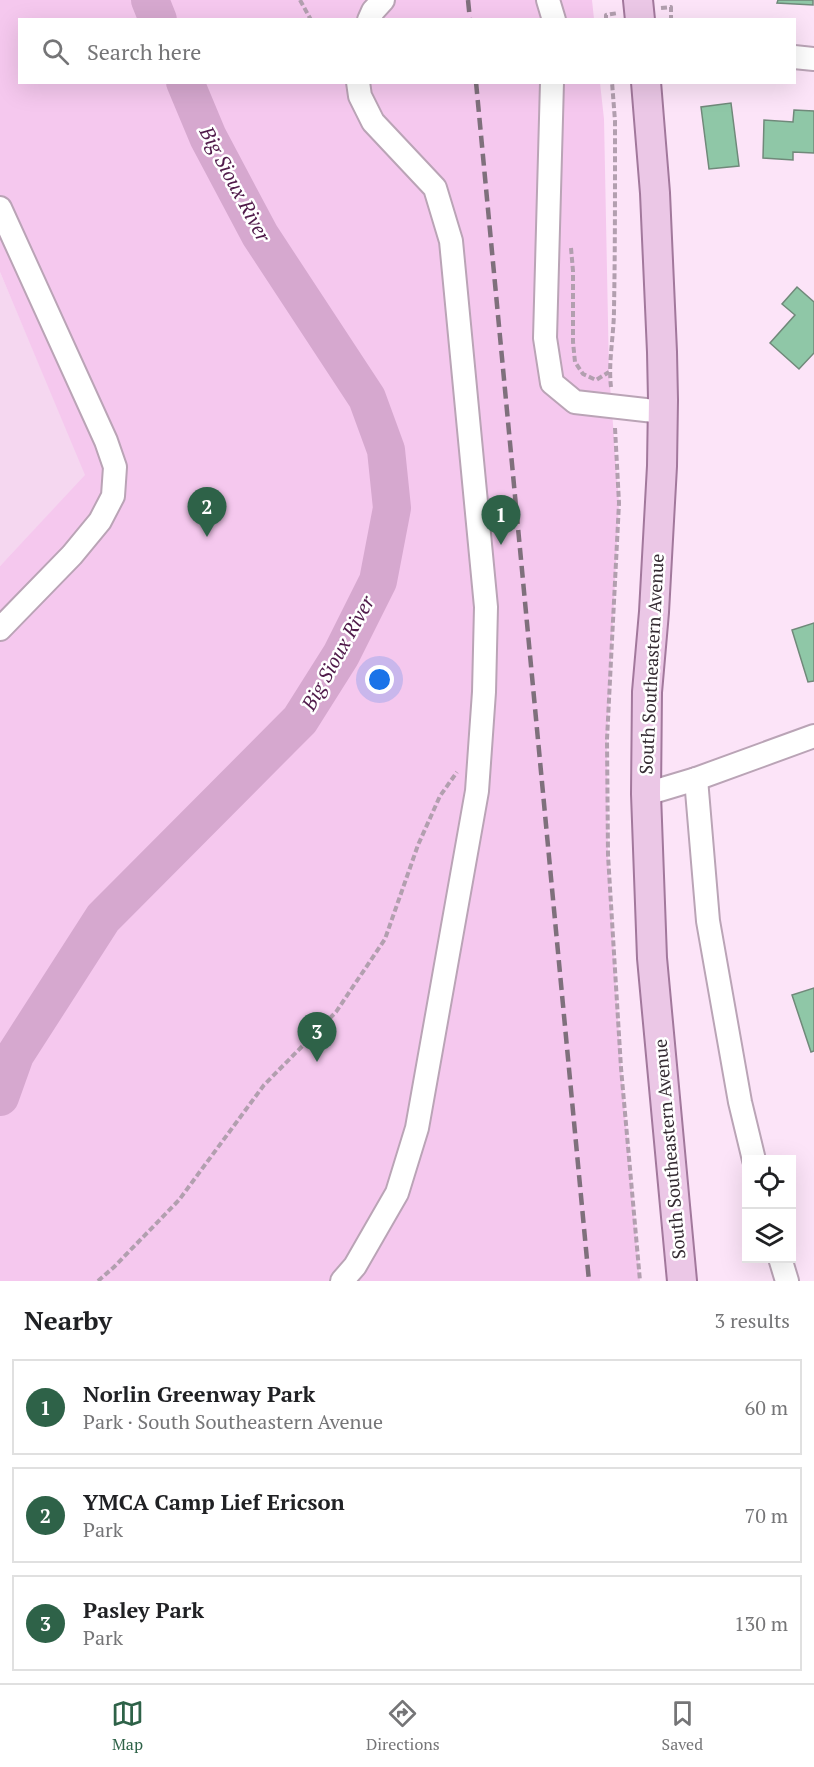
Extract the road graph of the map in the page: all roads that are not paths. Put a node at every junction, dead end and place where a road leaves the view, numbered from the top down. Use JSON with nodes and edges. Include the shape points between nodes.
{"nodes":[{"id":1,"x":383,"y":0,"type":"edge"},
{"id":2,"x":548,"y":0,"type":"edge"},
{"id":3,"x":638,"y":0,"type":"edge"},
{"id":4,"x":370,"y":18,"type":"edge"},
{"id":5,"x":553,"y":18,"type":"edge"},
{"id":6,"x":640,"y":18,"type":"edge"},
{"id":7,"x":796,"y":57,"type":"edge"},
{"id":8,"x":814,"y":59,"type":"edge"},
{"id":9,"x":358,"y":84,"type":"edge"},
{"id":10,"x":552,"y":84,"type":"edge"},
{"id":11,"x":646,"y":84,"type":"edge"},
{"id":12,"x":0,"y":208,"type":"edge"},
{"id":13,"x":663,"y":412,"type":"junction"},
{"id":14,"x":0,"y":629,"type":"edge"},
{"id":15,"x":814,"y":736,"type":"edge"},
{"id":16,"x":696,"y":779,"type":"junction"},
{"id":17,"x":646,"y":794,"type":"junction"},
{"id":18,"x":753,"y":1155,"type":"edge"},
{"id":19,"x":782,"y":1263,"type":"edge"},
{"id":20,"x":354,"y":1276,"type":"edge"},
{"id":21,"x":682,"y":1281,"type":"edge"},
{"id":22,"x":787,"y":1281,"type":"edge"}],
"edges":[{"from":1,"to":4,"type":"street"},
{"from":2,"to":5,"type":"street"},
{"from":3,"to":6,"type":"main road"},
{"from":7,"to":8,"type":"street"},
{"from":9,"to":20,"type":"street","via":[[373,122],[435,188],[451,241],[486,607],[477,791],[417,1128],[397,1193]]},
{"from":10,"to":13,"type":"street","via":[[545,338],[552,383],[575,402]]},
{"from":11,"to":13,"type":"main road","name":"South Southeastern Avenue","via":[[655,193]]},
{"from":12,"to":14,"type":"street","via":[[106,441],[114,467],[113,496],[100,521]]},
{"from":13,"to":17,"type":"main road","name":"South Southeastern Avenue","via":[[647,692]]},
{"from":15,"to":16,"type":"street"},
{"from":16,"to":17,"type":"street"},
{"from":16,"to":18,"type":"street","via":[[708,921]]},
{"from":17,"to":21,"type":"main road","name":"South Southeastern Avenue","via":[[652,958]]},
{"from":19,"to":22,"type":"street"}]}
